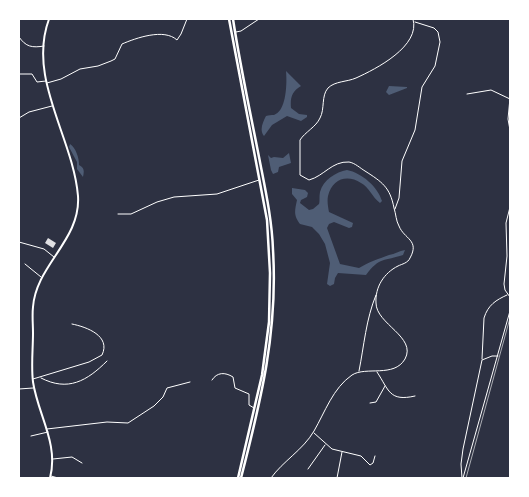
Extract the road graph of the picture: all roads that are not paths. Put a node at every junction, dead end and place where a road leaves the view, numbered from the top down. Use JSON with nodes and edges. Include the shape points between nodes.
{"nodes":[{"id":1,"x":49,"y":19,"type":"edge"},
{"id":2,"x":187,"y":19,"type":"edge"},
{"id":3,"x":229,"y":19,"type":"edge"},
{"id":4,"x":233,"y":19,"type":"edge"},
{"id":5,"x":259,"y":19,"type":"edge"},
{"id":6,"x":413,"y":19,"type":"edge"},
{"id":7,"x":414,"y":22,"type":"junction"},
{"id":8,"x":235,"y":32,"type":"junction"},
{"id":9,"x":19,"y":37,"type":"edge"},
{"id":10,"x":44,"y":46,"type":"junction"},
{"id":11,"x":19,"y":74,"type":"edge"},
{"id":12,"x":46,"y":82,"type":"junction"},
{"id":13,"x":468,"y":94,"type":"dead end"},
{"id":14,"x":510,"y":98,"type":"edge"},
{"id":15,"x":52,"y":106,"type":"junction"},
{"id":16,"x":19,"y":118,"type":"edge"},
{"id":17,"x":510,"y":130,"type":"edge"},
{"id":18,"x":262,"y":180,"type":"junction"},
{"id":19,"x":510,"y":207,"type":"edge"},
{"id":20,"x":395,"y":210,"type":"junction"},
{"id":21,"x":118,"y":214,"type":"dead end"},
{"id":22,"x":19,"y":242,"type":"edge"},
{"id":23,"x":55,"y":257,"type":"junction"},
{"id":24,"x":25,"y":264,"type":"dead end"},
{"id":25,"x":41,"y":277,"type":"junction"},
{"id":26,"x":377,"y":292,"type":"junction"},
{"id":27,"x":508,"y":294,"type":"junction"},
{"id":28,"x":510,"y":297,"type":"edge"},
{"id":29,"x":510,"y":312,"type":"edge"},
{"id":30,"x":72,"y":324,"type":"dead end"},
{"id":31,"x":498,"y":356,"type":"junction"},
{"id":32,"x":482,"y":360,"type":"junction"},
{"id":33,"x":107,"y":361,"type":"dead end"},
{"id":34,"x":377,"y":371,"type":"junction"},
{"id":35,"x":358,"y":372,"type":"junction"},
{"id":36,"x":40,"y":378,"type":"junction"},
{"id":37,"x":33,"y":379,"type":"junction"},
{"id":38,"x":212,"y":380,"type":"dead end"},
{"id":39,"x":190,"y":382,"type":"dead end"},
{"id":40,"x":385,"y":386,"type":"junction"},
{"id":41,"x":34,"y":388,"type":"junction"},
{"id":42,"x":19,"y":389,"type":"edge"},
{"id":43,"x":415,"y":396,"type":"dead end"},
{"id":44,"x":370,"y":403,"type":"dead end"},
{"id":45,"x":255,"y":409,"type":"junction"},
{"id":46,"x":47,"y":429,"type":"junction"},
{"id":47,"x":48,"y":432,"type":"junction"},
{"id":48,"x":314,"y":432,"type":"junction"},
{"id":49,"x":32,"y":436,"type":"dead end"},
{"id":50,"x":326,"y":444,"type":"junction"},
{"id":51,"x":342,"y":452,"type":"junction"},
{"id":52,"x":375,"y":456,"type":"dead end"},
{"id":53,"x":52,"y":459,"type":"junction"},
{"id":54,"x":82,"y":463,"type":"dead end"},
{"id":55,"x":308,"y":469,"type":"dead end"},
{"id":56,"x":50,"y":477,"type":"edge"},
{"id":57,"x":58,"y":478,"type":"edge"},
{"id":58,"x":239,"y":478,"type":"edge"},
{"id":59,"x":270,"y":478,"type":"edge"},
{"id":60,"x":337,"y":478,"type":"edge"},
{"id":61,"x":463,"y":478,"type":"edge"}],
"edges":[{"from":1,"to":10,"type":"street"},
{"from":2,"to":12,"type":"street","via":[[177,40],[162,34],[129,41],[122,44],[111,61],[75,70],[61,79]]},
{"from":3,"to":18,"type":"highway"},
{"from":4,"to":8,"type":"highway"},
{"from":5,"to":8,"type":"street"},
{"from":6,"to":7,"type":"street"},
{"from":7,"to":20,"type":"street","via":[[434,28],[440,42],[435,66],[422,87],[415,130],[402,160]]},
{"from":7,"to":20,"type":"street","via":[[412,37],[398,53],[364,74],[326,89],[319,120],[300,140],[302,177],[316,178],[338,163],[351,162],[384,184],[392,195]]},
{"from":8,"to":18,"type":"highway"},
{"from":9,"to":10,"type":"street","via":[[30,47]]},
{"from":10,"to":12,"type":"street"},
{"from":11,"to":12,"type":"street","via":[[32,74],[37,82]]},
{"from":12,"to":15,"type":"street"},
{"from":13,"to":14,"type":"street","via":[[491,90]]},
{"from":14,"to":17,"type":"street"},
{"from":15,"to":16,"type":"street"},
{"from":15,"to":23,"type":"street","via":[[78,196],[71,230]]},
{"from":18,"to":21,"type":"street","via":[[217,194],[174,197],[131,214]]},
{"from":18,"to":45,"type":"highway","via":[[270,293],[267,344]]},
{"from":18,"to":58,"type":"highway","via":[[273,248],[272,328],[264,387]]},
{"from":19,"to":27,"type":"street","via":[[506,223],[504,284]]},
{"from":20,"to":26,"type":"street","via":[[398,225],[411,240],[413,250],[407,262],[386,274]]},
{"from":22,"to":23,"type":"street","via":[[44,249]]},
{"from":23,"to":25,"type":"street"},
{"from":24,"to":25,"type":"street"},
{"from":25,"to":37,"type":"street","via":[[32,309]]},
{"from":26,"to":34,"type":"street","via":[[378,312],[401,337],[406,351],[399,365]]},
{"from":26,"to":35,"type":"street","via":[[368,313]]},
{"from":27,"to":28,"type":"street"},
{"from":27,"to":32,"type":"street","via":[[488,307],[485,313]]},
{"from":29,"to":31,"type":"street"},
{"from":30,"to":36,"type":"street","via":[[88,328],[102,340],[102,355]]},
{"from":31,"to":32,"type":"street"},
{"from":31,"to":61,"type":"street"},
{"from":32,"to":61,"type":"street","via":[[463,449]]},
{"from":33,"to":36,"type":"street","via":[[86,379],[70,385]]},
{"from":34,"to":35,"type":"street"},
{"from":34,"to":40,"type":"street"},
{"from":35,"to":48,"type":"street","via":[[332,398]]},
{"from":36,"to":37,"type":"street"},
{"from":37,"to":41,"type":"street"},
{"from":38,"to":45,"type":"street","via":[[218,374],[233,377],[234,388],[248,394],[249,405]]},
{"from":39,"to":46,"type":"street","via":[[167,388],[154,406],[128,423],[107,422]]},
{"from":40,"to":43,"type":"street","via":[[397,398]]},
{"from":40,"to":44,"type":"street","via":[[376,402]]},
{"from":41,"to":42,"type":"street"},
{"from":41,"to":46,"type":"street"},
{"from":45,"to":58,"type":"highway"},
{"from":46,"to":47,"type":"street"},
{"from":47,"to":49,"type":"street"},
{"from":47,"to":53,"type":"street"},
{"from":48,"to":50,"type":"street"},
{"from":48,"to":59,"type":"street"},
{"from":50,"to":51,"type":"street"},
{"from":50,"to":55,"type":"street"},
{"from":51,"to":52,"type":"street","via":[[361,456],[370,465]]},
{"from":51,"to":60,"type":"street"},
{"from":53,"to":54,"type":"street","via":[[72,457]]},
{"from":53,"to":56,"type":"street"},
{"from":56,"to":57,"type":"street"}]}
